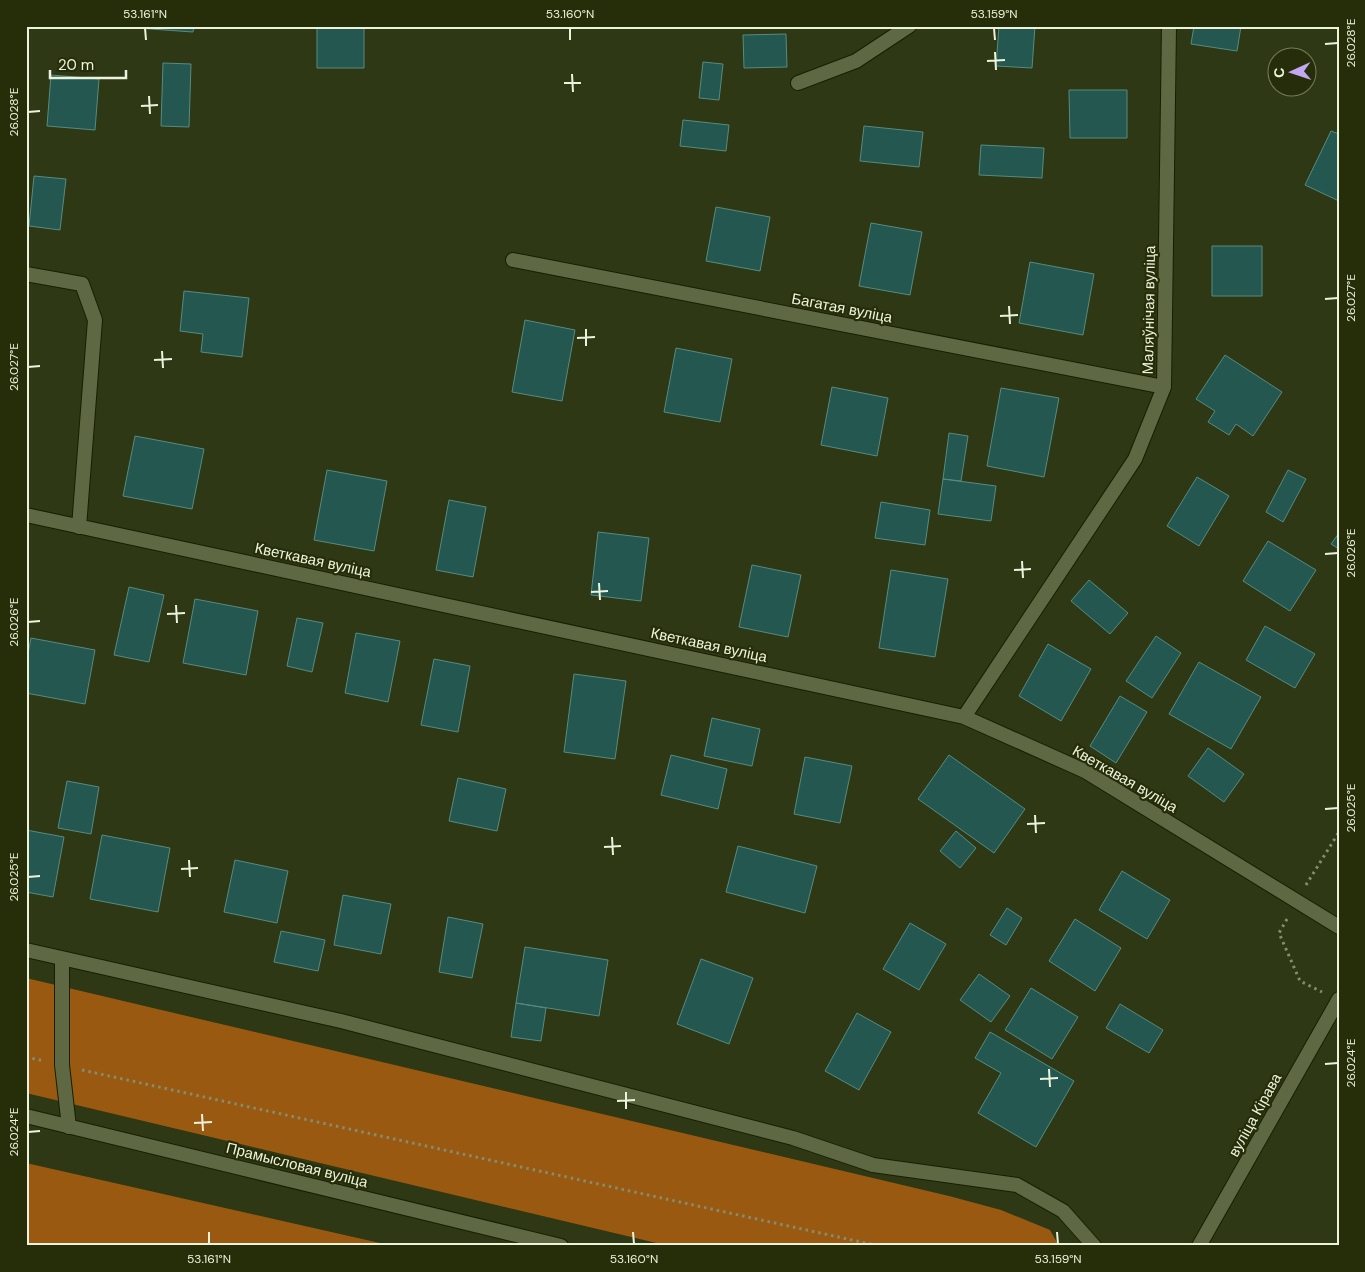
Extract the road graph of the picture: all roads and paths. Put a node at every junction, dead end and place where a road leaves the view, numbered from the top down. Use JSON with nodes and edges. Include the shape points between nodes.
{"nodes":[{"id":1,"x":909,"y":26,"type":"edge"},
{"id":2,"x":1169,"y":26,"type":"edge"},
{"id":3,"x":798,"y":84,"type":"dead end"},
{"id":4,"x":513,"y":260,"type":"dead end"},
{"id":5,"x":26,"y":274,"type":"edge"},
{"id":6,"x":1164,"y":387,"type":"junction"},
{"id":7,"x":26,"y":515,"type":"edge"},
{"id":8,"x":79,"y":527,"type":"junction"},
{"id":9,"x":964,"y":717,"type":"junction"},
{"id":10,"x":1339,"y":927,"type":"edge"},
{"id":11,"x":1279,"y":933,"type":"dead end"},
{"id":12,"x":26,"y":950,"type":"edge"},
{"id":13,"x":62,"y":959,"type":"junction"},
{"id":14,"x":1300,"y":981,"type":"dead end"},
{"id":15,"x":1339,"y":999,"type":"edge"},
{"id":16,"x":26,"y":1057,"type":"edge"},
{"id":17,"x":62,"y":1065,"type":"junction"},
{"id":18,"x":26,"y":1116,"type":"edge"},
{"id":19,"x":69,"y":1126,"type":"junction"},
{"id":20,"x":561,"y":1246,"type":"edge"},
{"id":21,"x":879,"y":1246,"type":"edge"},
{"id":22,"x":1094,"y":1246,"type":"edge"},
{"id":23,"x":1199,"y":1246,"type":"edge"}],
"edges":[{"from":1,"to":3,"type":"street","via":[[856,61]]},
{"from":2,"to":6,"type":"street","name":"Маляўнічая вуліца"},
{"from":4,"to":6,"type":"street","name":"Багатая вуліца"},
{"from":5,"to":8,"type":"street","via":[[82,284],[95,320]]},
{"from":6,"to":9,"type":"street","name":"Маляўнічая вуліца","via":[[1135,459]]},
{"from":7,"to":8,"type":"street","name":"Кветкавая вуліца"},
{"from":8,"to":9,"type":"street","name":"Кветкавая вуліца"},
{"from":9,"to":10,"type":"street","name":"Кветкавая вуліца","via":[[1085,771]]},
{"from":11,"to":14,"type":"path"},
{"from":12,"to":13,"type":"street"},
{"from":13,"to":17,"type":"street"},
{"from":13,"to":22,"type":"street","via":[[340,1021],[793,1138],[873,1165],[1018,1185],[1063,1211]]},
{"from":15,"to":23,"type":"street","name":"вуліца Кірава"},
{"from":16,"to":17,"type":"path"},
{"from":17,"to":19,"type":"street"},
{"from":17,"to":21,"type":"path"},
{"from":18,"to":19,"type":"street","name":"Прамысловая вуліца"},
{"from":19,"to":20,"type":"street","name":"Прамысловая вуліца"}]}
